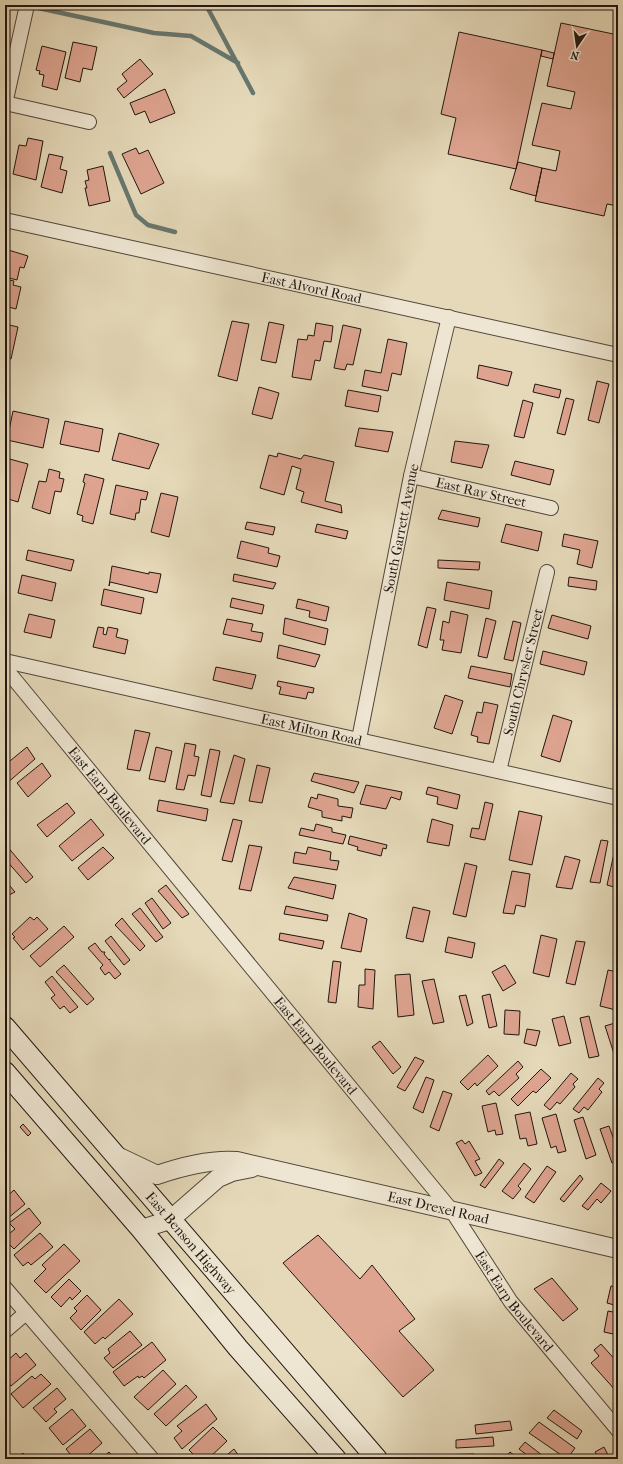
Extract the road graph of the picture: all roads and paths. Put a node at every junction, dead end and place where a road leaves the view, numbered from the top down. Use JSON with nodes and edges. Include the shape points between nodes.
{"nodes":[{"id":1,"x":26,"y":10,"type":"edge"},
{"id":2,"x":5,"y":103,"type":"edge"},
{"id":3,"x":89,"y":122,"type":"dead end"},
{"id":4,"x":5,"y":220,"type":"edge"},
{"id":5,"x":449,"y":317,"type":"junction"},
{"id":6,"x":618,"y":354,"type":"edge"},
{"id":7,"x":411,"y":476,"type":"junction"},
{"id":8,"x":551,"y":508,"type":"dead end"},
{"id":9,"x":547,"y":572,"type":"dead end"},
{"id":10,"x":5,"y":661,"type":"edge"},
{"id":11,"x":5,"y":668,"type":"edge"},
{"id":12,"x":359,"y":739,"type":"junction"},
{"id":13,"x":499,"y":771,"type":"junction"},
{"id":14,"x":618,"y":798,"type":"edge"},
{"id":15,"x":5,"y":1027,"type":"edge"},
{"id":16,"x":6,"y":1074,"type":"edge"},
{"id":17,"x":113,"y":1154,"type":"junction"},
{"id":18,"x":258,"y":1166,"type":"junction"},
{"id":19,"x":452,"y":1211,"type":"junction"},
{"id":20,"x":170,"y":1220,"type":"junction"},
{"id":21,"x":141,"y":1229,"type":"junction"},
{"id":22,"x":618,"y":1249,"type":"edge"},
{"id":23,"x":5,"y":1288,"type":"edge"},
{"id":24,"x":26,"y":1313,"type":"junction"},
{"id":25,"x":5,"y":1331,"type":"edge"},
{"id":26,"x":618,"y":1430,"type":"edge"},
{"id":27,"x":152,"y":1459,"type":"edge"},
{"id":28,"x":336,"y":1459,"type":"edge"},
{"id":29,"x":376,"y":1459,"type":"edge"}],
"edges":[{"from":1,"to":2,"type":"street"},
{"from":2,"to":3,"type":"street"},
{"from":4,"to":5,"type":"street","name":"East Alvord Road"},
{"from":5,"to":6,"type":"street","name":"East Alvord Road"},
{"from":5,"to":7,"type":"street","name":"South Garrett Avenue"},
{"from":7,"to":8,"type":"street","name":"East Ray Street"},
{"from":7,"to":12,"type":"street","name":"South Garrett Avenue"},
{"from":9,"to":13,"type":"street","name":"South Chrysler Street"},
{"from":10,"to":12,"type":"street","name":"East Milton Road"},
{"from":11,"to":19,"type":"street","name":"East Earp Boulevard"},
{"from":12,"to":13,"type":"street","name":"East Milton Road"},
{"from":13,"to":14,"type":"street","name":"East Milton Road"},
{"from":15,"to":17,"type":"main road","name":"East Benson Highway"},
{"from":16,"to":21,"type":"main road","name":"East Benson Highway"},
{"from":17,"to":18,"type":"street","name":"East Drexel Road","via":[[157,1175],[217,1161],[237,1161]]},
{"from":17,"to":20,"type":"main road","name":"East Benson Highway"},
{"from":18,"to":19,"type":"street","name":"East Drexel Road"},
{"from":18,"to":20,"type":"street","via":[[218,1178]]},
{"from":19,"to":22,"type":"street","name":"East Drexel Road"},
{"from":19,"to":26,"type":"street","name":"East Earp Boulevard","via":[[511,1302]]},
{"from":20,"to":21,"type":"street"},
{"from":20,"to":29,"type":"main road","name":"East Benson Highway"},
{"from":21,"to":28,"type":"main road","name":"East Benson Highway","via":[[238,1348]]},
{"from":23,"to":24,"type":"street"},
{"from":24,"to":25,"type":"street"},
{"from":24,"to":27,"type":"street"}]}
